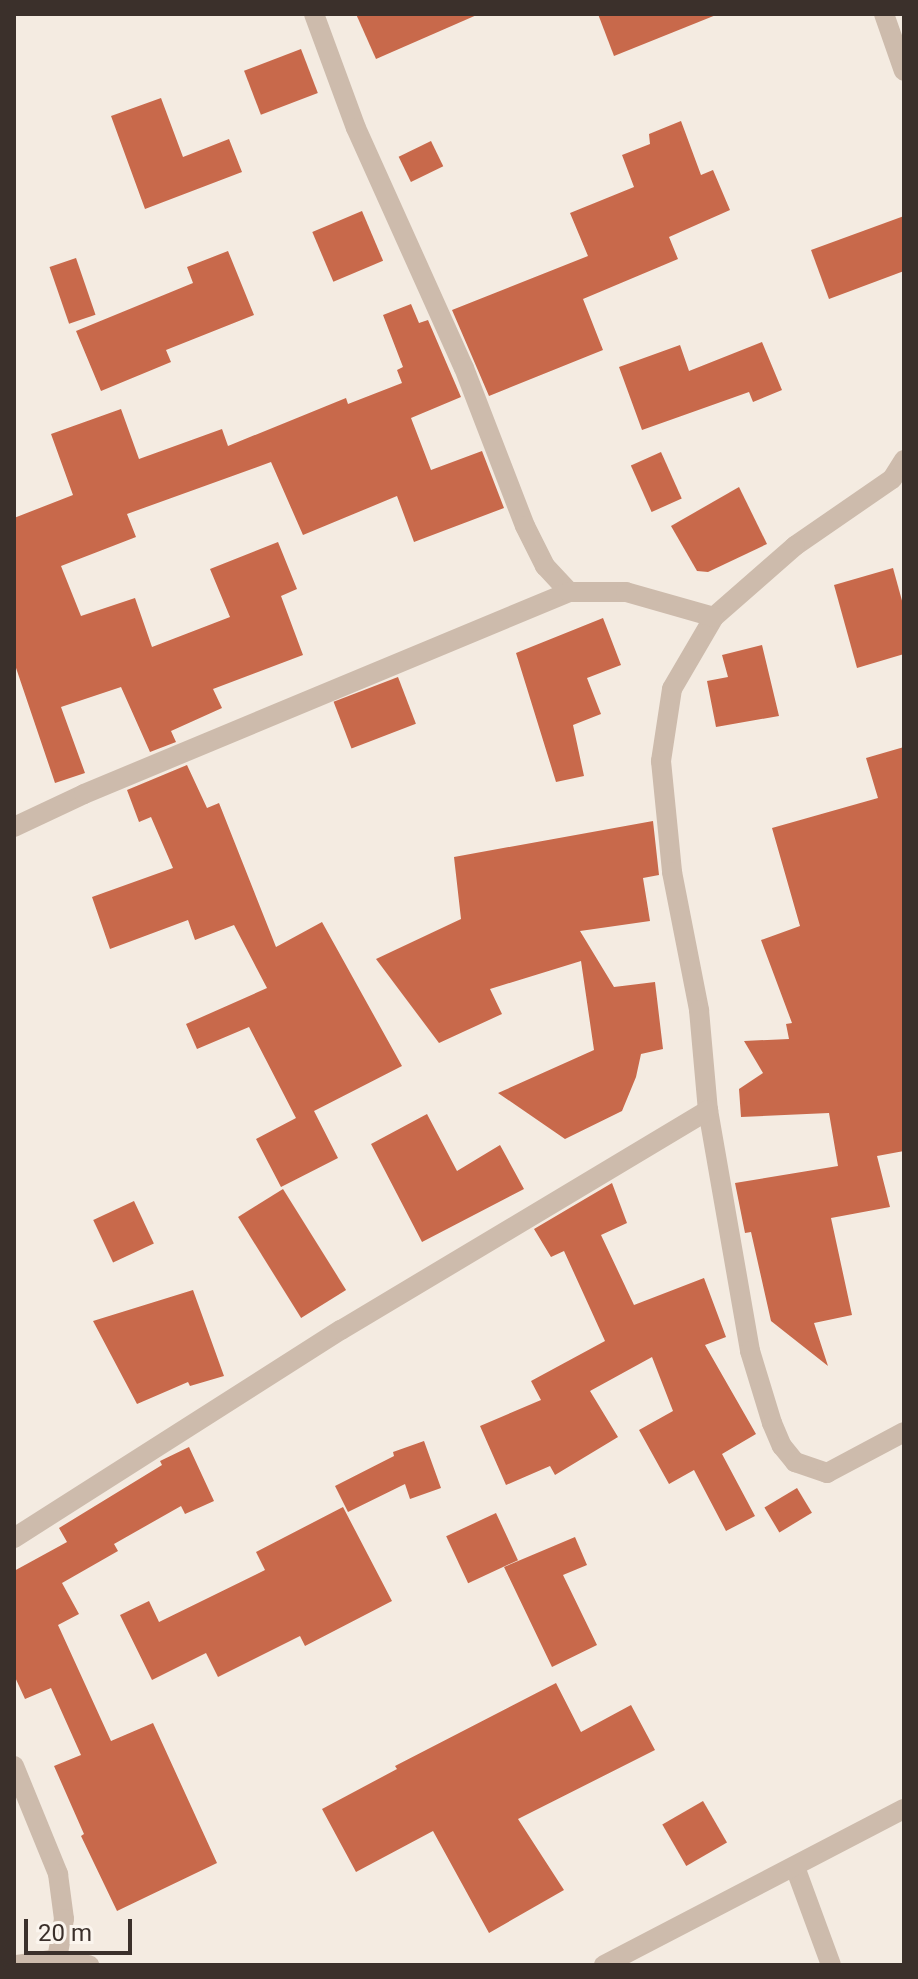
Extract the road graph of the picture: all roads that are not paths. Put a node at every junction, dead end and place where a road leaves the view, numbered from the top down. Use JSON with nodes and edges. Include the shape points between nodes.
{"nodes":[{"id":1,"x":314,"y":14,"type":"edge"},
{"id":2,"x":884,"y":14,"type":"edge"},
{"id":3,"x":904,"y":71,"type":"edge"},
{"id":4,"x":904,"y":460,"type":"edge"},
{"id":5,"x":569,"y":592,"type":"junction"},
{"id":6,"x":714,"y":617,"type":"junction"},
{"id":7,"x":14,"y":827,"type":"edge"},
{"id":8,"x":708,"y":1110,"type":"junction"},
{"id":9,"x":904,"y":1432,"type":"edge"},
{"id":10,"x":14,"y":1538,"type":"edge"},
{"id":11,"x":14,"y":1766,"type":"edge"},
{"id":12,"x":904,"y":1809,"type":"edge"},
{"id":13,"x":795,"y":1867,"type":"junction"},
{"id":14,"x":57,"y":1959,"type":"junction"},
{"id":15,"x":17,"y":1965,"type":"edge"},
{"id":16,"x":89,"y":1965,"type":"edge"},
{"id":17,"x":604,"y":1965,"type":"edge"},
{"id":18,"x":831,"y":1965,"type":"edge"}],
"edges":[{"from":1,"to":5,"type":"street","via":[[356,128],[464,368],[525,526],[545,566]]},
{"from":2,"to":3,"type":"street"},
{"from":4,"to":6,"type":"street","via":[[892,479],[795,546]]},
{"from":5,"to":6,"type":"street","via":[[626,592]]},
{"from":5,"to":7,"type":"street"},
{"from":6,"to":8,"type":"street","via":[[672,689],[661,761],[672,872],[699,1010]]},
{"from":8,"to":9,"type":"street","via":[[750,1351],[782,1446],[795,1462],[827,1473]]},
{"from":8,"to":10,"type":"street","via":[[341,1330]]},
{"from":11,"to":14,"type":"street","via":[[58,1874],[64,1919]]},
{"from":12,"to":13,"type":"street"},
{"from":13,"to":17,"type":"street"},
{"from":13,"to":18,"type":"street"},
{"from":14,"to":15,"type":"street"},
{"from":14,"to":16,"type":"street"}]}
